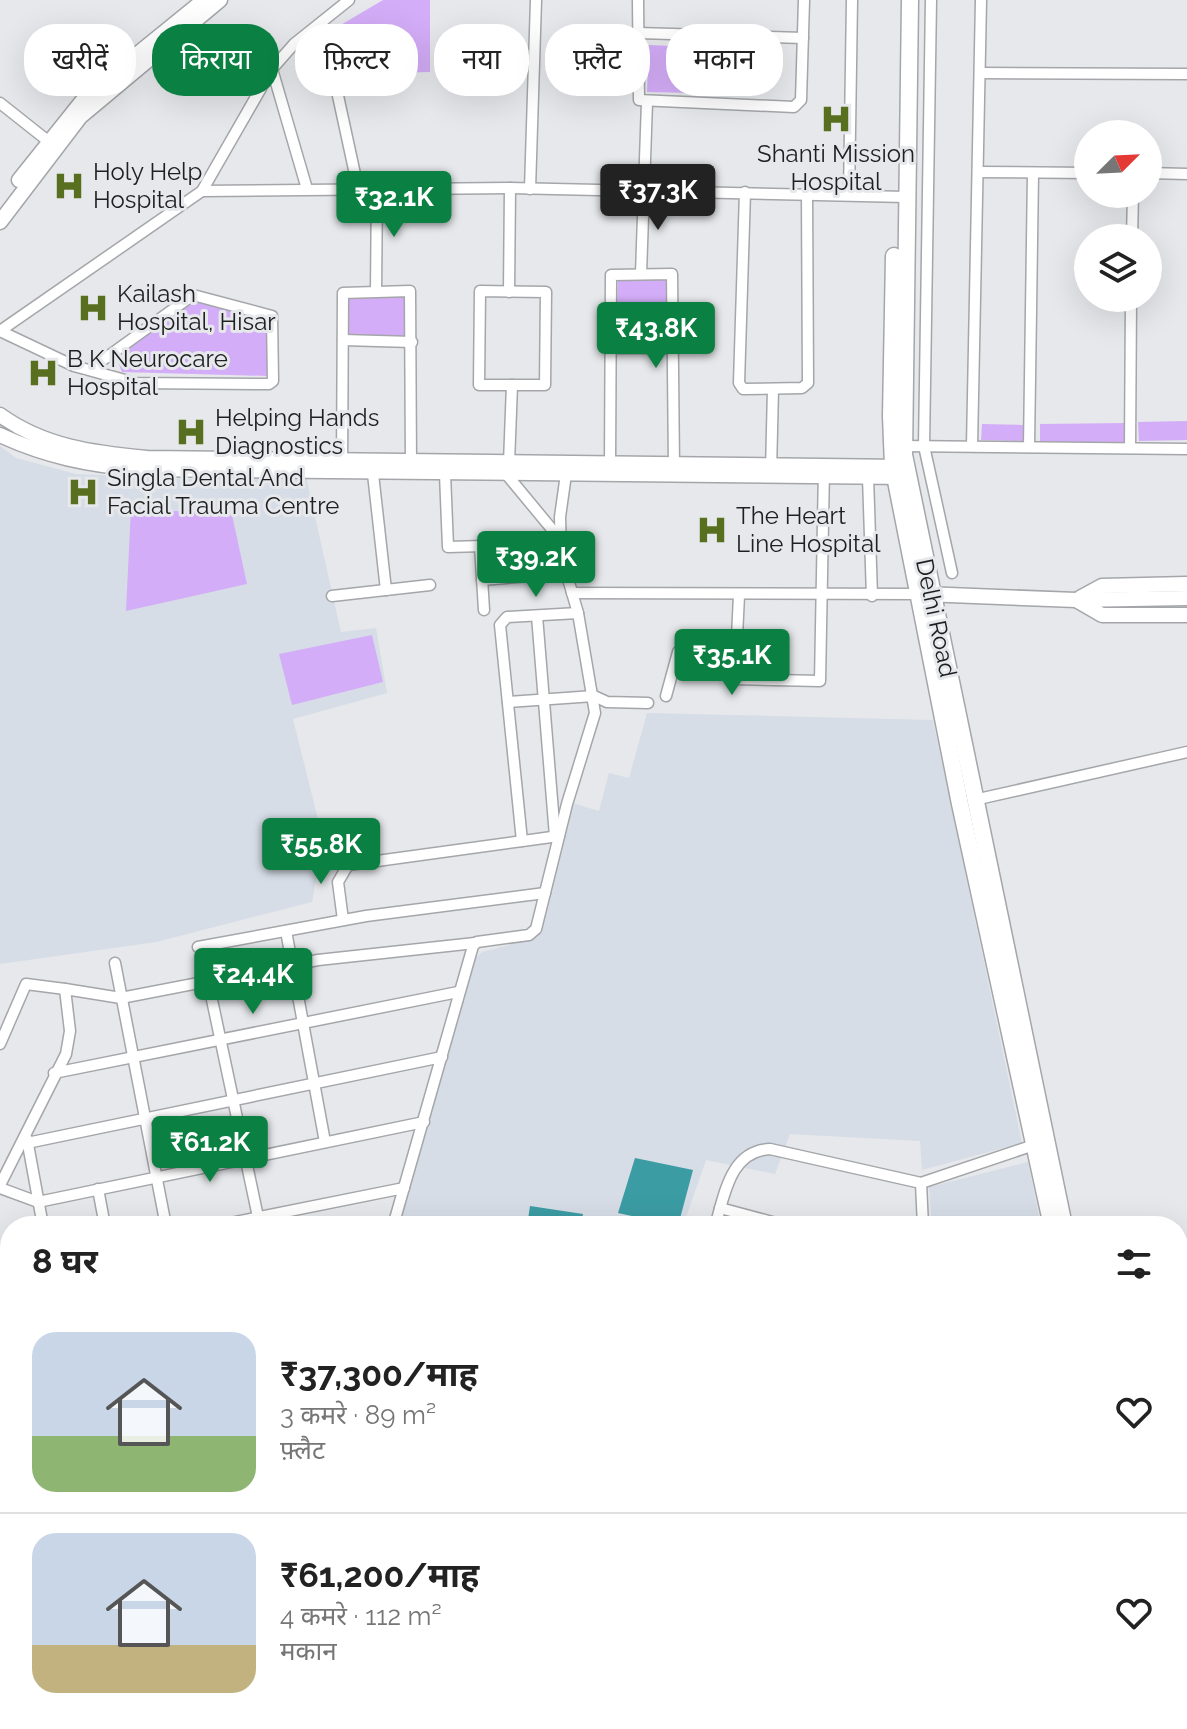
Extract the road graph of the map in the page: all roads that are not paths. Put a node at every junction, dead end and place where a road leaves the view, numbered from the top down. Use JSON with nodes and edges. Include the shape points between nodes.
{"nodes":[{"id":1,"x":204,"y":0,"type":"edge"},
{"id":2,"x":220,"y":0,"type":"edge"},
{"id":3,"x":348,"y":0,"type":"edge"},
{"id":4,"x":536,"y":0,"type":"edge"},
{"id":5,"x":638,"y":0,"type":"edge"},
{"id":6,"x":804,"y":0,"type":"edge"},
{"id":7,"x":852,"y":0,"type":"edge"},
{"id":8,"x":900,"y":0,"type":"edge"},
{"id":9,"x":910,"y":0,"type":"edge"},
{"id":10,"x":931,"y":0,"type":"edge"},
{"id":11,"x":981,"y":0,"type":"edge"},
{"id":12,"x":322,"y":22,"type":"junction"},
{"id":13,"x":182,"y":24,"type":"edge"},
{"id":14,"x":185,"y":24,"type":"edge"},
{"id":15,"x":638,"y":24,"type":"edge"},
{"id":16,"x":650,"y":33,"type":"edge"},
{"id":17,"x":803,"y":38,"type":"junction"},
{"id":18,"x":152,"y":48,"type":"edge"},
{"id":19,"x":152,"y":52,"type":"edge"},
{"id":20,"x":279,"y":61,"type":"edge"},
{"id":21,"x":980,"y":73,"type":"junction"},
{"id":22,"x":1187,"y":74,"type":"edge"},
{"id":23,"x":279,"y":93,"type":"edge"},
{"id":24,"x":254,"y":96,"type":"edge"},
{"id":25,"x":637,"y":96,"type":"edge"},
{"id":26,"x":647,"y":102,"type":"junction"},
{"id":27,"x":0,"y":103,"type":"edge"},
{"id":28,"x":48,"y":141,"type":"junction"},
{"id":29,"x":978,"y":172,"type":"junction"},
{"id":30,"x":1033,"y":173,"type":"junction"},
{"id":31,"x":1074,"y":173,"type":"edge"},
{"id":32,"x":1162,"y":173,"type":"edge"},
{"id":33,"x":1187,"y":174,"type":"edge"},
{"id":34,"x":377,"y":187,"type":"junction"},
{"id":35,"x":358,"y":188,"type":"junction"},
{"id":36,"x":510,"y":188,"type":"junction"},
{"id":37,"x":307,"y":189,"type":"junction"},
{"id":38,"x":530,"y":189,"type":"junction"},
{"id":39,"x":641,"y":190,"type":"junction"},
{"id":40,"x":202,"y":191,"type":"junction"},
{"id":41,"x":745,"y":192,"type":"junction"},
{"id":42,"x":807,"y":194,"type":"junction"},
{"id":43,"x":849,"y":195,"type":"junction"},
{"id":44,"x":901,"y":197,"type":"junction"},
{"id":45,"x":0,"y":206,"type":"edge"},
{"id":46,"x":0,"y":222,"type":"edge"},
{"id":47,"x":641,"y":274,"type":"junction"},
{"id":48,"x":376,"y":291,"type":"junction"},
{"id":49,"x":509,"y":292,"type":"junction"},
{"id":50,"x":1131,"y":312,"type":"edge"},
{"id":51,"x":0,"y":331,"type":"edge"},
{"id":52,"x":343,"y":340,"type":"junction"},
{"id":53,"x":412,"y":342,"type":"junction"},
{"id":54,"x":611,"y":348,"type":"junction"},
{"id":55,"x":673,"y":348,"type":"junction"},
{"id":56,"x":89,"y":370,"type":"junction"},
{"id":57,"x":512,"y":385,"type":"junction"},
{"id":58,"x":773,"y":389,"type":"junction"},
{"id":59,"x":0,"y":415,"type":"edge"},
{"id":60,"x":0,"y":435,"type":"edge"},
{"id":61,"x":897,"y":446,"type":"junction"},
{"id":62,"x":924,"y":446,"type":"junction"},
{"id":63,"x":972,"y":446,"type":"junction"},
{"id":64,"x":1029,"y":447,"type":"junction"},
{"id":65,"x":1130,"y":448,"type":"junction"},
{"id":66,"x":1187,"y":449,"type":"edge"},
{"id":67,"x":610,"y":464,"type":"junction"},
{"id":68,"x":342,"y":466,"type":"junction"},
{"id":69,"x":372,"y":467,"type":"junction"},
{"id":70,"x":411,"y":467,"type":"junction"},
{"id":71,"x":508,"y":469,"type":"junction"},
{"id":72,"x":566,"y":470,"type":"junction"},
{"id":73,"x":674,"y":471,"type":"junction"},
{"id":74,"x":771,"y":471,"type":"junction"},
{"id":75,"x":824,"y":472,"type":"junction"},
{"id":76,"x":900,"y":472,"type":"junction"},
{"id":77,"x":445,"y":474,"type":"junction"},
{"id":78,"x":868,"y":477,"type":"junction"},
{"id":79,"x":560,"y":541,"type":"junction"},
{"id":80,"x":480,"y":546,"type":"junction"},
{"id":81,"x":566,"y":573,"type":"junction"},
{"id":82,"x":952,"y":573,"type":"dead end"},
{"id":83,"x":482,"y":580,"type":"junction"},
{"id":84,"x":1187,"y":584,"type":"edge"},
{"id":85,"x":430,"y":585,"type":"dead end"},
{"id":86,"x":386,"y":590,"type":"junction"},
{"id":87,"x":572,"y":593,"type":"junction"},
{"id":88,"x":924,"y":594,"type":"junction"},
{"id":89,"x":739,"y":595,"type":"junction"},
{"id":90,"x":332,"y":596,"type":"dead end"},
{"id":91,"x":822,"y":596,"type":"junction"},
{"id":92,"x":872,"y":596,"type":"junction"},
{"id":93,"x":1187,"y":598,"type":"edge"},
{"id":94,"x":1076,"y":600,"type":"junction"},
{"id":95,"x":484,"y":610,"type":"dead end"},
{"id":96,"x":578,"y":613,"type":"junction"},
{"id":97,"x":1187,"y":615,"type":"edge"},
{"id":98,"x":537,"y":616,"type":"junction"},
{"id":99,"x":735,"y":657,"type":"junction"},
{"id":100,"x":594,"y":696,"type":"junction"},
{"id":101,"x":666,"y":696,"type":"dead end"},
{"id":102,"x":544,"y":701,"type":"junction"},
{"id":103,"x":508,"y":702,"type":"junction"},
{"id":104,"x":648,"y":703,"type":"dead end"},
{"id":105,"x":1187,"y":752,"type":"edge"},
{"id":106,"x":974,"y":800,"type":"junction"},
{"id":107,"x":557,"y":836,"type":"junction"},
{"id":108,"x":522,"y":841,"type":"junction"},
{"id":109,"x":545,"y":893,"type":"junction"},
{"id":110,"x":343,"y":920,"type":"junction"},
{"id":111,"x":286,"y":931,"type":"junction"},
{"id":112,"x":475,"y":943,"type":"junction"},
{"id":113,"x":198,"y":947,"type":"dead end"},
{"id":114,"x":115,"y":963,"type":"dead end"},
{"id":115,"x":292,"y":965,"type":"junction"},
{"id":116,"x":208,"y":981,"type":"junction"},
{"id":117,"x":65,"y":989,"type":"junction"},
{"id":118,"x":458,"y":992,"type":"junction"},
{"id":119,"x":121,"y":998,"type":"junction"},
{"id":120,"x":303,"y":1023,"type":"junction"},
{"id":121,"x":220,"y":1040,"type":"junction"},
{"id":122,"x":0,"y":1044,"type":"edge"},
{"id":123,"x":442,"y":1057,"type":"junction"},
{"id":124,"x":133,"y":1058,"type":"junction"},
{"id":125,"x":54,"y":1073,"type":"junction"},
{"id":126,"x":315,"y":1083,"type":"junction"},
{"id":127,"x":232,"y":1100,"type":"junction"},
{"id":128,"x":145,"y":1118,"type":"junction"},
{"id":129,"x":424,"y":1122,"type":"junction"},
{"id":130,"x":26,"y":1138,"type":"junction"},
{"id":131,"x":325,"y":1142,"type":"junction"},
{"id":132,"x":1040,"y":1143,"type":"junction"},
{"id":133,"x":245,"y":1159,"type":"junction"},
{"id":134,"x":156,"y":1177,"type":"junction"},
{"id":135,"x":921,"y":1183,"type":"junction"},
{"id":136,"x":0,"y":1186,"type":"edge"},
{"id":137,"x":404,"y":1188,"type":"junction"},
{"id":138,"x":98,"y":1189,"type":"junction"},
{"id":139,"x":38,"y":1202,"type":"junction"},
{"id":140,"x":720,"y":1208,"type":"junction"},
{"id":141,"x":41,"y":1216,"type":"edge"},
{"id":142,"x":103,"y":1216,"type":"edge"},
{"id":143,"x":164,"y":1216,"type":"edge"},
{"id":144,"x":258,"y":1216,"type":"edge"},
{"id":145,"x":263,"y":1216,"type":"edge"},
{"id":146,"x":396,"y":1216,"type":"edge"},
{"id":147,"x":718,"y":1216,"type":"edge"},
{"id":148,"x":748,"y":1216,"type":"edge"},
{"id":149,"x":923,"y":1216,"type":"edge"},
{"id":150,"x":1051,"y":1216,"type":"edge"},
{"id":151,"x":1061,"y":1216,"type":"edge"}],
"edges":[{"from":1,"to":13,"type":"main road"},
{"from":2,"to":14,"type":"main road"},
{"from":3,"to":12,"type":"street"},
{"from":4,"to":38,"type":"street"},
{"from":5,"to":15,"type":"street"},
{"from":6,"to":17,"type":"street"},
{"from":7,"to":43,"type":"street"},
{"from":8,"to":44,"type":"main road","name":"Delhi Road"},
{"from":9,"to":44,"type":"main road","name":"Delhi Road"},
{"from":10,"to":62,"type":"street"},
{"from":11,"to":21,"type":"street"},
{"from":12,"to":20,"type":"street"},
{"from":12,"to":35,"type":"street"},
{"from":16,"to":17,"type":"street"},
{"from":17,"to":26,"type":"street","via":[[801,100],[794,107]]},
{"from":18,"to":28,"type":"main road","via":[[87,95]]},
{"from":19,"to":46,"type":"main road","via":[[80,117]]},
{"from":21,"to":22,"type":"street"},
{"from":21,"to":29,"type":"street"},
{"from":23,"to":37,"type":"street"},
{"from":24,"to":40,"type":"street"},
{"from":25,"to":26,"type":"street"},
{"from":26,"to":39,"type":"street"},
{"from":27,"to":28,"type":"street"},
{"from":28,"to":45,"type":"main road"},
{"from":29,"to":30,"type":"street"},
{"from":29,"to":63,"type":"street"},
{"from":30,"to":31,"type":"street"},
{"from":30,"to":64,"type":"street"},
{"from":32,"to":33,"type":"street"},
{"from":34,"to":35,"type":"street"},
{"from":34,"to":36,"type":"street"},
{"from":34,"to":48,"type":"street"},
{"from":35,"to":37,"type":"street"},
{"from":36,"to":38,"type":"street"},
{"from":36,"to":49,"type":"street"},
{"from":37,"to":40,"type":"street"},
{"from":38,"to":39,"type":"street"},
{"from":39,"to":41,"type":"street"},
{"from":39,"to":47,"type":"street"},
{"from":40,"to":51,"type":"street"},
{"from":41,"to":42,"type":"street"},
{"from":41,"to":58,"type":"street","via":[[739,383],[743,389]]},
{"from":42,"to":43,"type":"street"},
{"from":42,"to":58,"type":"street","via":[[808,383]]},
{"from":43,"to":44,"type":"street"},
{"from":44,"to":61,"type":"main road","name":"Delhi Road"},
{"from":47,"to":54,"type":"street","via":[[611,275]]},
{"from":47,"to":55,"type":"street","via":[[673,274]]},
{"from":48,"to":52,"type":"street","via":[[344,291]]},
{"from":48,"to":53,"type":"street","via":[[412,292]]},
{"from":49,"to":57,"type":"street","via":[[479,293],[478,383]]},
{"from":49,"to":57,"type":"street","via":[[547,295],[546,382]]},
{"from":50,"to":65,"type":"street"},
{"from":51,"to":56,"type":"street"},
{"from":52,"to":53,"type":"street"},
{"from":52,"to":68,"type":"street"},
{"from":53,"to":70,"type":"street"},
{"from":54,"to":55,"type":"street"},
{"from":54,"to":67,"type":"street"},
{"from":55,"to":73,"type":"street"},
{"from":56,"to":56,"type":"street","via":[[136,383],[272,384],[272,316],[193,295]]},
{"from":57,"to":71,"type":"street"},
{"from":58,"to":74,"type":"street"},
{"from":59,"to":68,"type":"main road","via":[[55,444],[95,453]]},
{"from":60,"to":68,"type":"main road","via":[[85,464],[139,469]]},
{"from":61,"to":62,"type":"street"},
{"from":61,"to":76,"type":"main road","name":"Delhi Road"},
{"from":62,"to":63,"type":"street"},
{"from":62,"to":82,"type":"street"},
{"from":63,"to":64,"type":"street"},
{"from":64,"to":65,"type":"street"},
{"from":65,"to":66,"type":"street"},
{"from":67,"to":72,"type":"main road"},
{"from":67,"to":73,"type":"main road"},
{"from":68,"to":69,"type":"main road"},
{"from":69,"to":70,"type":"main road"},
{"from":69,"to":86,"type":"street"},
{"from":70,"to":71,"type":"main road"},
{"from":70,"to":77,"type":"main road"},
{"from":71,"to":72,"type":"main road"},
{"from":71,"to":77,"type":"main road"},
{"from":71,"to":79,"type":"street"},
{"from":72,"to":73,"type":"main road"},
{"from":72,"to":79,"type":"street"},
{"from":73,"to":74,"type":"main road"},
{"from":74,"to":75,"type":"main road"},
{"from":75,"to":76,"type":"main road"},
{"from":75,"to":78,"type":"main road"},
{"from":75,"to":91,"type":"street"},
{"from":76,"to":78,"type":"main road"},
{"from":76,"to":88,"type":"main road","name":"Delhi Road"},
{"from":77,"to":80,"type":"street","via":[[447,546]]},
{"from":78,"to":92,"type":"street"},
{"from":79,"to":80,"type":"street"},
{"from":79,"to":81,"type":"street"},
{"from":80,"to":83,"type":"street"},
{"from":81,"to":83,"type":"street"},
{"from":81,"to":87,"type":"street"},
{"from":83,"to":95,"type":"street"},
{"from":84,"to":94,"type":"main road","via":[[1102,586]]},
{"from":85,"to":86,"type":"street"},
{"from":86,"to":90,"type":"street"},
{"from":87,"to":89,"type":"street"},
{"from":87,"to":96,"type":"street"},
{"from":88,"to":92,"type":"street"},
{"from":88,"to":94,"type":"main road"},
{"from":88,"to":106,"type":"main road","name":"Delhi Road"},
{"from":88,"to":132,"type":"main road","name":"Delhi Road"},
{"from":89,"to":91,"type":"street"},
{"from":89,"to":99,"type":"street"},
{"from":91,"to":92,"type":"street"},
{"from":91,"to":99,"type":"street","via":[[820,681],[737,681]]},
{"from":93,"to":94,"type":"main road"},
{"from":94,"to":97,"type":"main road","via":[[1102,615]]},
{"from":96,"to":98,"type":"street"},
{"from":96,"to":100,"type":"street"},
{"from":98,"to":102,"type":"street"},
{"from":98,"to":103,"type":"street","via":[[502,620]]},
{"from":99,"to":101,"type":"street","via":[[678,652]]},
{"from":100,"to":102,"type":"street"},
{"from":100,"to":104,"type":"street","via":[[607,702]]},
{"from":100,"to":107,"type":"street","via":[[594,722]]},
{"from":102,"to":103,"type":"street"},
{"from":102,"to":107,"type":"street"},
{"from":103,"to":108,"type":"street"},
{"from":105,"to":106,"type":"street"},
{"from":106,"to":132,"type":"main road","name":"Delhi Road"},
{"from":107,"to":108,"type":"street"},
{"from":107,"to":109,"type":"street"},
{"from":108,"to":110,"type":"street","via":[[348,865],[338,882]]},
{"from":109,"to":110,"type":"street"},
{"from":109,"to":112,"type":"street","via":[[533,933]]},
{"from":110,"to":111,"type":"street"},
{"from":111,"to":113,"type":"street"},
{"from":111,"to":115,"type":"street"},
{"from":112,"to":115,"type":"street"},
{"from":112,"to":118,"type":"street"},
{"from":114,"to":119,"type":"street"},
{"from":115,"to":116,"type":"street"},
{"from":115,"to":120,"type":"street"},
{"from":116,"to":119,"type":"street"},
{"from":116,"to":121,"type":"street"},
{"from":117,"to":119,"type":"street"},
{"from":117,"to":122,"type":"street","via":[[26,984]]},
{"from":117,"to":125,"type":"street","via":[[70,1031],[66,1054]]},
{"from":118,"to":120,"type":"street"},
{"from":118,"to":123,"type":"street"},
{"from":119,"to":124,"type":"street"},
{"from":120,"to":121,"type":"street"},
{"from":120,"to":126,"type":"street"},
{"from":121,"to":124,"type":"street"},
{"from":121,"to":127,"type":"street"},
{"from":123,"to":126,"type":"street"},
{"from":123,"to":129,"type":"street"},
{"from":124,"to":125,"type":"street"},
{"from":124,"to":128,"type":"street"},
{"from":125,"to":130,"type":"street"},
{"from":126,"to":127,"type":"street"},
{"from":126,"to":131,"type":"street"},
{"from":127,"to":128,"type":"street"},
{"from":127,"to":133,"type":"street"},
{"from":128,"to":130,"type":"street"},
{"from":128,"to":134,"type":"street"},
{"from":129,"to":131,"type":"street"},
{"from":129,"to":137,"type":"street"},
{"from":130,"to":136,"type":"street"},
{"from":130,"to":139,"type":"street"},
{"from":131,"to":133,"type":"street"},
{"from":132,"to":135,"type":"street"},
{"from":132,"to":150,"type":"main road","name":"Delhi Road"},
{"from":132,"to":151,"type":"main road","name":"Delhi Road"},
{"from":133,"to":134,"type":"street"},
{"from":133,"to":144,"type":"street"},
{"from":134,"to":138,"type":"street"},
{"from":134,"to":143,"type":"street"},
{"from":135,"to":140,"type":"street","via":[[756,1150],[736,1166]]},
{"from":135,"to":149,"type":"street"},
{"from":136,"to":139,"type":"street"},
{"from":137,"to":145,"type":"street"},
{"from":137,"to":146,"type":"street"},
{"from":138,"to":139,"type":"street"},
{"from":138,"to":142,"type":"street"},
{"from":139,"to":141,"type":"street"},
{"from":140,"to":147,"type":"street"},
{"from":140,"to":148,"type":"street"}]}
